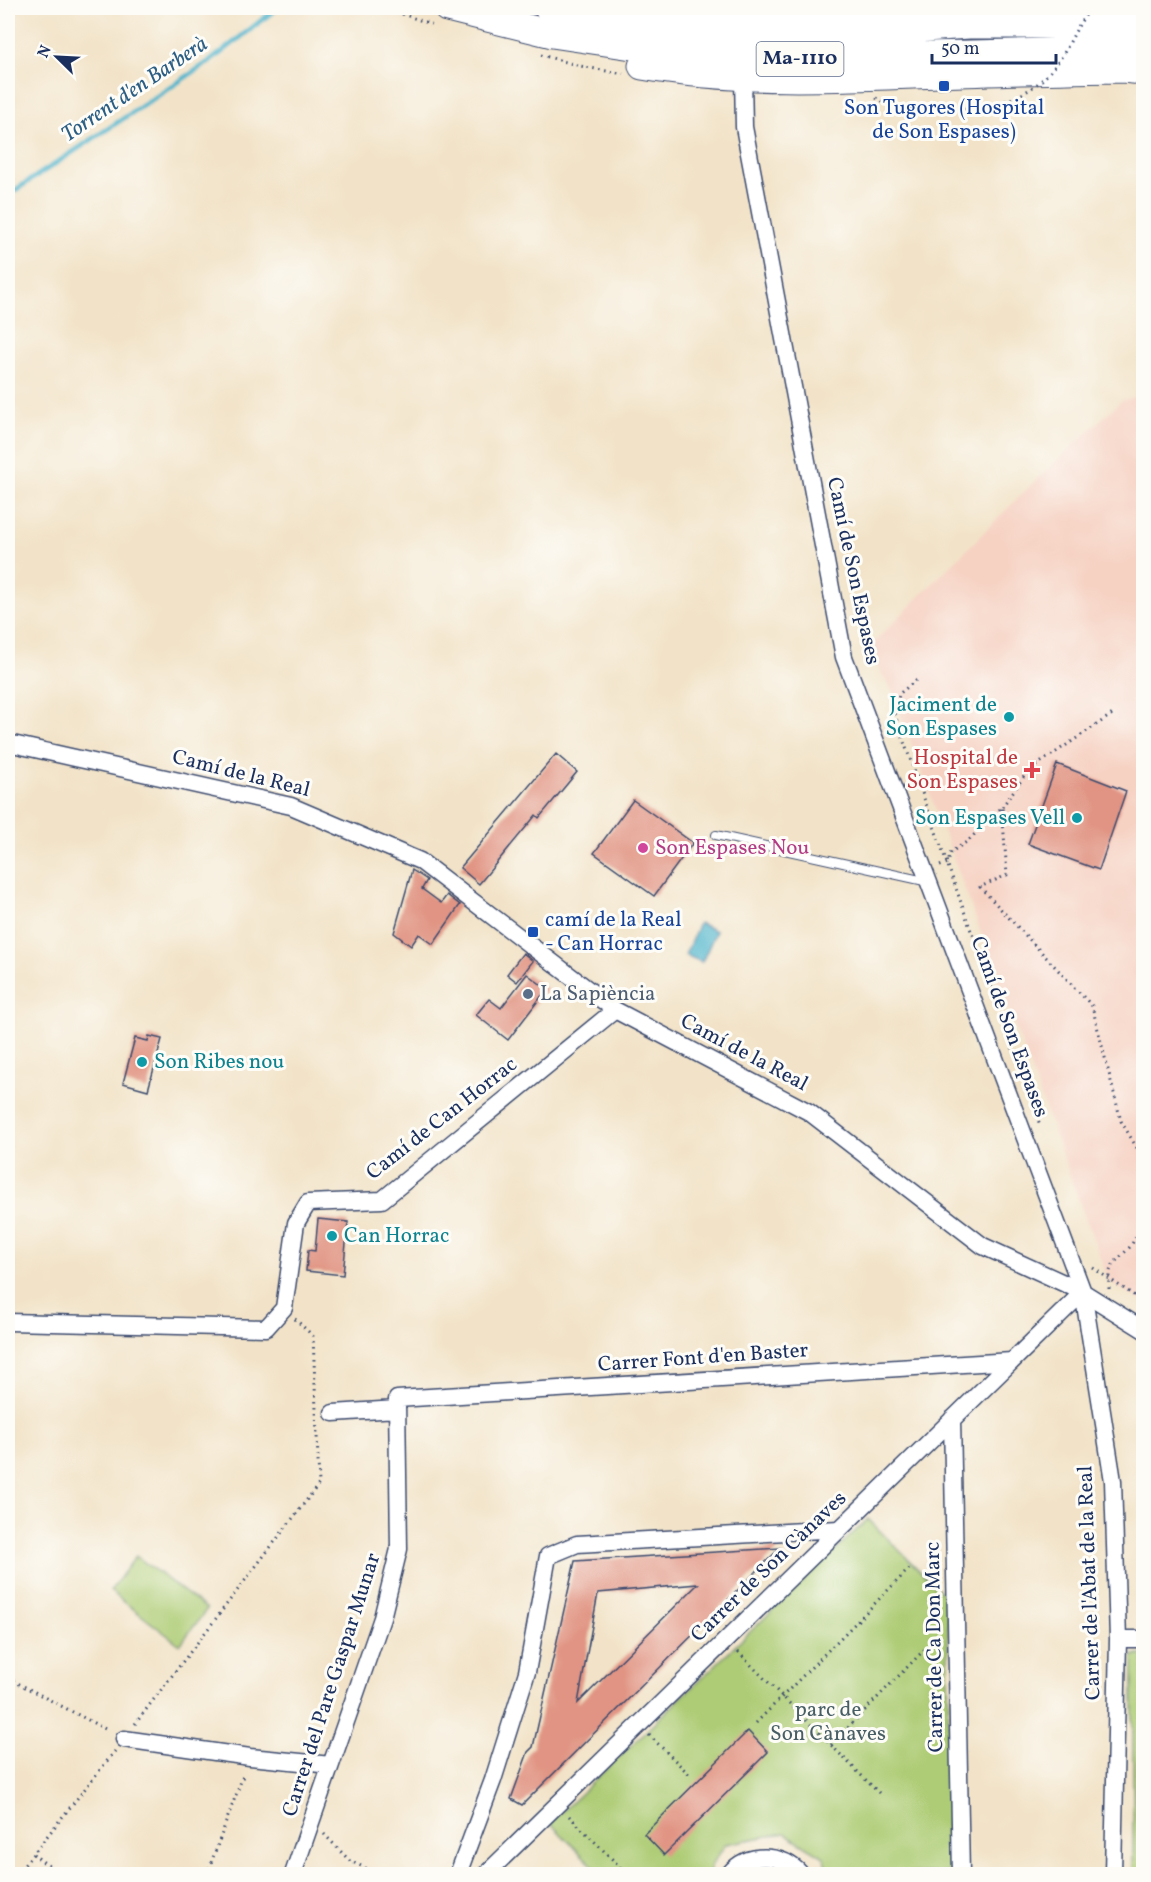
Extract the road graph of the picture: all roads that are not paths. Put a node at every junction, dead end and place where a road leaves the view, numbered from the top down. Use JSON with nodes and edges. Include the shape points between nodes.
{"nodes":[{"id":1,"x":548,"y":8,"type":"edge"},
{"id":2,"x":698,"y":8,"type":"edge"},
{"id":3,"x":935,"y":8,"type":"edge"},
{"id":4,"x":454,"y":10,"type":"edge"},
{"id":5,"x":1143,"y":25,"type":"edge"},
{"id":6,"x":1143,"y":50,"type":"edge"},
{"id":7,"x":1143,"y":71,"type":"edge"},
{"id":8,"x":742,"y":77,"type":"junction"},
{"id":9,"x":8,"y":742,"type":"edge"},
{"id":10,"x":716,"y":835,"type":"dead end"},
{"id":11,"x":929,"y":877,"type":"junction"},
{"id":12,"x":615,"y":1010,"type":"junction"},
{"id":13,"x":1083,"y":1292,"type":"junction"},
{"id":14,"x":8,"y":1322,"type":"edge"},
{"id":15,"x":1143,"y":1329,"type":"edge"},
{"id":16,"x":1012,"y":1361,"type":"junction"},
{"id":17,"x":397,"y":1404,"type":"junction"},
{"id":18,"x":333,"y":1413,"type":"dead end"},
{"id":19,"x":952,"y":1419,"type":"junction"},
{"id":20,"x":839,"y":1529,"type":"junction"},
{"id":21,"x":1118,"y":1639,"type":"junction"},
{"id":22,"x":1143,"y":1639,"type":"edge"},
{"id":23,"x":124,"y":1739,"type":"road end"},
{"id":24,"x":331,"y":1765,"type":"junction"},
{"id":25,"x":293,"y":1875,"type":"edge"},
{"id":26,"x":458,"y":1875,"type":"edge"},
{"id":27,"x":486,"y":1875,"type":"edge"},
{"id":28,"x":729,"y":1875,"type":"edge"},
{"id":29,"x":801,"y":1875,"type":"edge"},
{"id":30,"x":961,"y":1875,"type":"edge"},
{"id":31,"x":1113,"y":1875,"type":"edge"}],
"edges":[{"from":1,"to":5,"type":"main road","number":"Ma-1110","via":[[607,19],[737,32]]},
{"from":2,"to":3,"type":"main road","via":[[801,12]]},
{"from":4,"to":6,"type":"main road","number":"Ma-1110","via":[[552,34],[672,52],[753,59]]},
{"from":4,"to":8,"type":"main road","via":[[577,53],[693,74]]},
{"from":7,"to":8,"type":"main road"},
{"from":8,"to":11,"type":"street","name":"Camí de Son Espases","via":[[744,127],[844,657]]},
{"from":9,"to":12,"type":"street","name":"Camí de la Real","via":[[291,806],[420,861]]},
{"from":10,"to":11,"type":"lane"},
{"from":11,"to":13,"type":"street","name":"Camí de Son Espases"},
{"from":12,"to":13,"type":"street","name":"Camí de la Real","via":[[809,1112],[983,1246]]},
{"from":12,"to":14,"type":"street","name":"Camí de Can Horrac","via":[[382,1200],[308,1203],[296,1223],[284,1308],[266,1328]]},
{"from":13,"to":15,"type":"street","name":"Camí de la Real"},
{"from":13,"to":16,"type":"street","name":"Carrer de Son Cànaves"},
{"from":13,"to":21,"type":"street","name":"Carrer de l'Abat de la Real","via":[[1113,1481]]},
{"from":16,"to":17,"type":"street","name":"Carrer Font d'en Baster"},
{"from":16,"to":19,"type":"street","name":"Carrer de Son Cànaves"},
{"from":17,"to":18,"type":"street","name":"Carrer Font d'en Baster"},
{"from":17,"to":24,"type":"street","name":"Carrer del Pare Gaspar Munar","via":[[399,1550],[382,1618]]},
{"from":19,"to":20,"type":"street","name":"Carrer de Son Cànaves"},
{"from":19,"to":30,"type":"street","name":"Carrer de Ca Don Marc"},
{"from":20,"to":26,"type":"street","via":[[577,1544],[548,1556],[526,1672],[494,1780]]},
{"from":20,"to":27,"type":"street","name":"Carrer de Son Cànaves"},
{"from":21,"to":22,"type":"street"},
{"from":21,"to":31,"type":"street","name":"Carrer de l'Abat de la Real"},
{"from":23,"to":24,"type":"street"},
{"from":24,"to":25,"type":"street","name":"Carrer del Pare Gaspar Munar"},
{"from":28,"to":29,"type":"street","via":[[748,1860],[764,1857],[780,1859]]}]}
